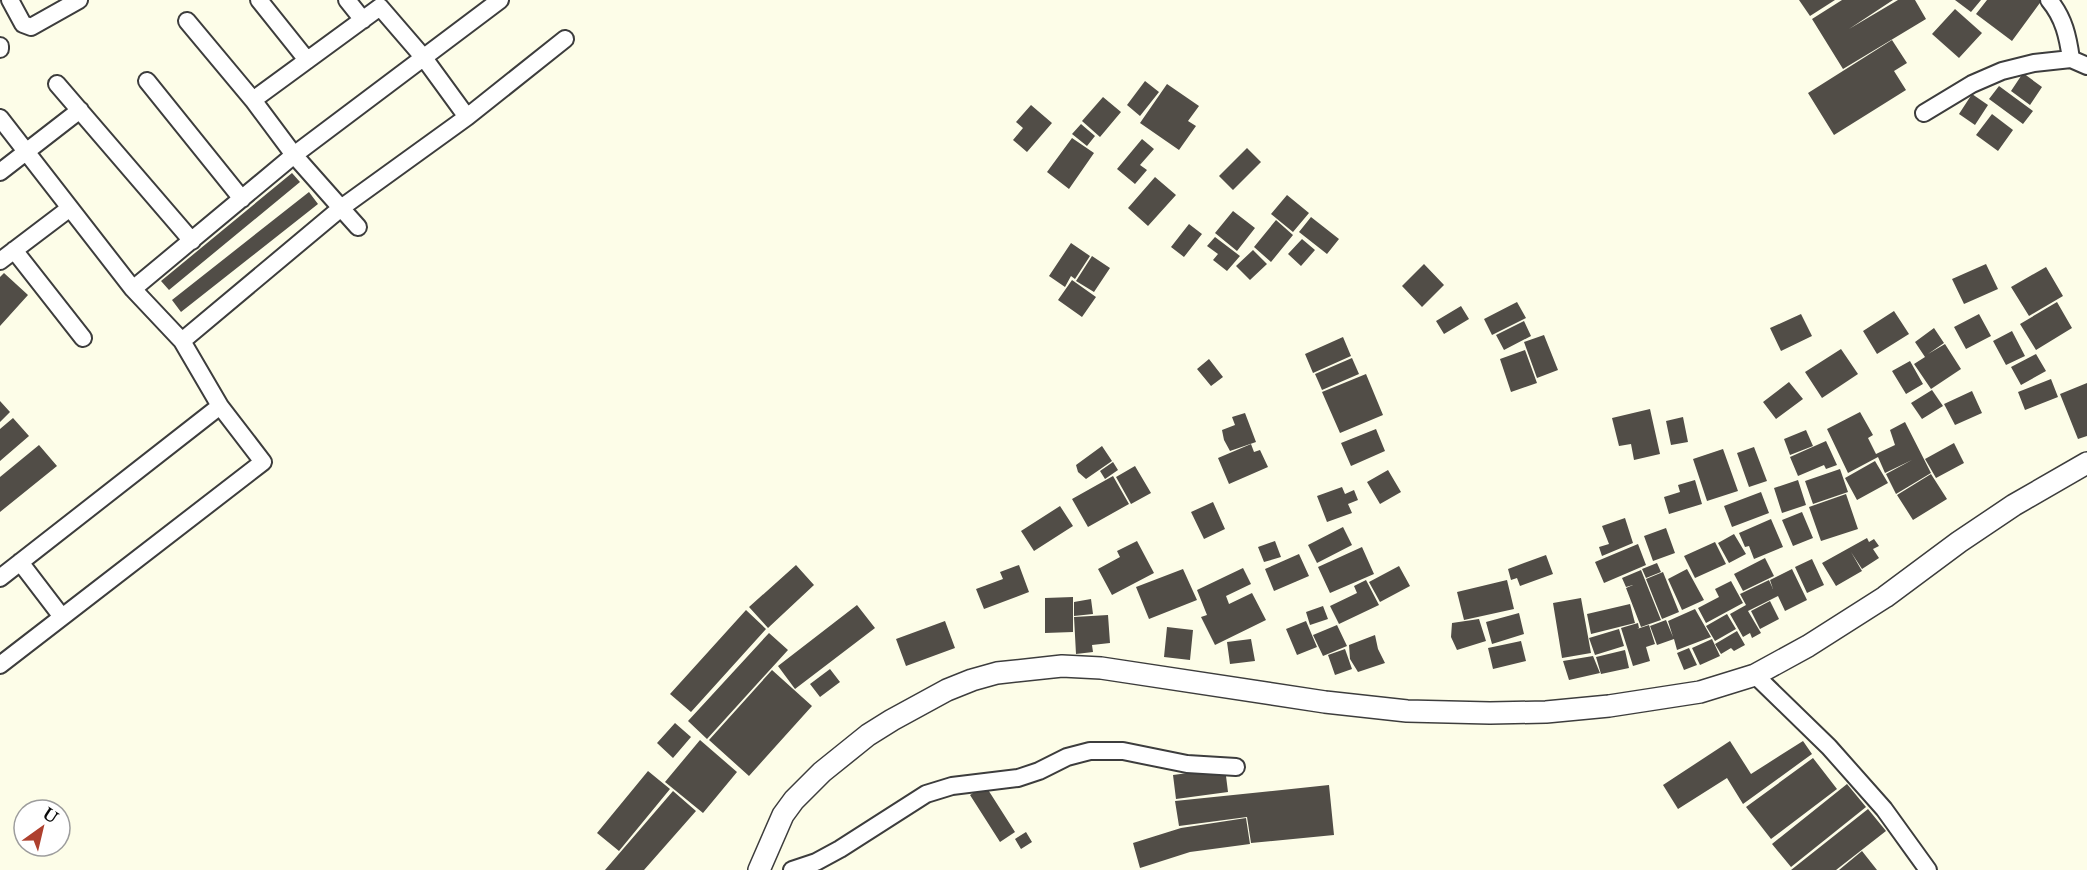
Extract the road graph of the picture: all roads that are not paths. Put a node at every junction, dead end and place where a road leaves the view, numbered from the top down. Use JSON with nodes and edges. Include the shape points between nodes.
{"nodes":[{"id":1,"x":10,"y":0,"type":"edge"},
{"id":2,"x":79,"y":0,"type":"edge"},
{"id":3,"x":260,"y":0,"type":"edge"},
{"id":4,"x":347,"y":0,"type":"edge"},
{"id":5,"x":500,"y":0,"type":"edge"},
{"id":6,"x":2049,"y":0,"type":"edge"},
{"id":7,"x":385,"y":4,"type":"edge"},
{"id":8,"x":363,"y":20,"type":"junction"},
{"id":9,"x":187,"y":21,"type":"dead end"},
{"id":10,"x":566,"y":39,"type":"dead end"},
{"id":11,"x":424,"y":58,"type":"junction"},
{"id":12,"x":307,"y":60,"type":"junction"},
{"id":13,"x":2079,"y":63,"type":"edge"},
{"id":14,"x":147,"y":81,"type":"dead end"},
{"id":15,"x":57,"y":84,"type":"dead end"},
{"id":16,"x":252,"y":100,"type":"junction"},
{"id":17,"x":80,"y":110,"type":"junction"},
{"id":18,"x":1924,"y":113,"type":"dead end"},
{"id":19,"x":467,"y":117,"type":"junction"},
{"id":20,"x":0,"y":118,"type":"edge"},
{"id":21,"x":26,"y":151,"type":"junction"},
{"id":22,"x":294,"y":155,"type":"junction"},
{"id":23,"x":0,"y":172,"type":"edge"},
{"id":24,"x":242,"y":199,"type":"junction"},
{"id":25,"x":70,"y":208,"type":"junction"},
{"id":26,"x":341,"y":208,"type":"junction"},
{"id":27,"x":358,"y":228,"type":"dead end"},
{"id":28,"x":192,"y":241,"type":"junction"},
{"id":29,"x":14,"y":250,"type":"junction"},
{"id":30,"x":0,"y":261,"type":"edge"},
{"id":31,"x":133,"y":289,"type":"junction"},
{"id":32,"x":83,"y":338,"type":"dead end"},
{"id":33,"x":182,"y":341,"type":"junction"},
{"id":34,"x":220,"y":406,"type":"junction"},
{"id":35,"x":2087,"y":463,"type":"edge"},
{"id":36,"x":21,"y":562,"type":"junction"},
{"id":37,"x":0,"y":578,"type":"edge"},
{"id":38,"x":62,"y":617,"type":"junction"},
{"id":39,"x":0,"y":665,"type":"edge"},
{"id":40,"x":1761,"y":680,"type":"junction"},
{"id":41,"x":1236,"y":767,"type":"dead end"},
{"id":42,"x":760,"y":868,"type":"edge"},
{"id":43,"x":792,"y":870,"type":"edge"},
{"id":44,"x":1928,"y":870,"type":"edge"}],
"edges":[{"from":1,"to":2,"type":"street","via":[[23,24],[31,27]]},
{"from":3,"to":12,"type":"street"},
{"from":4,"to":8,"type":"street"},
{"from":5,"to":11,"type":"street"},
{"from":6,"to":13,"type":"street","via":[[2062,20]]},
{"from":7,"to":8,"type":"street"},
{"from":7,"to":11,"type":"street"},
{"from":8,"to":12,"type":"street"},
{"from":9,"to":16,"type":"street"},
{"from":10,"to":19,"type":"street"},
{"from":11,"to":19,"type":"street"},
{"from":11,"to":22,"type":"street"},
{"from":12,"to":16,"type":"street"},
{"from":13,"to":18,"type":"street","via":[[2034,63],[2002,71]]},
{"from":14,"to":24,"type":"street"},
{"from":15,"to":17,"type":"street"},
{"from":16,"to":22,"type":"street"},
{"from":17,"to":21,"type":"street"},
{"from":17,"to":28,"type":"street"},
{"from":19,"to":26,"type":"street"},
{"from":20,"to":21,"type":"street"},
{"from":21,"to":23,"type":"street"},
{"from":21,"to":25,"type":"street"},
{"from":22,"to":24,"type":"street"},
{"from":22,"to":26,"type":"street"},
{"from":24,"to":28,"type":"street"},
{"from":25,"to":29,"type":"street"},
{"from":25,"to":31,"type":"street"},
{"from":26,"to":27,"type":"street"},
{"from":26,"to":33,"type":"street"},
{"from":28,"to":31,"type":"street"},
{"from":29,"to":30,"type":"street"},
{"from":29,"to":32,"type":"street"},
{"from":31,"to":33,"type":"street"},
{"from":33,"to":34,"type":"street"},
{"from":34,"to":36,"type":"street"},
{"from":34,"to":38,"type":"street","via":[[263,462]]},
{"from":35,"to":40,"type":"street","via":[[2014,505]]},
{"from":36,"to":37,"type":"street"},
{"from":36,"to":38,"type":"street"},
{"from":38,"to":39,"type":"street"},
{"from":40,"to":42,"type":"street","via":[[1648,701],[1546,712],[1490,713],[1407,711],[1325,702],[1101,668],[1062,666],[997,673],[947,690],[892,720],[822,772],[783,815]]},
{"from":40,"to":44,"type":"street","via":[[1884,809]]},
{"from":41,"to":43,"type":"street","via":[[1187,764],[1123,751],[1090,751],[1018,778],[952,786],[926,794],[840,849]]}]}
